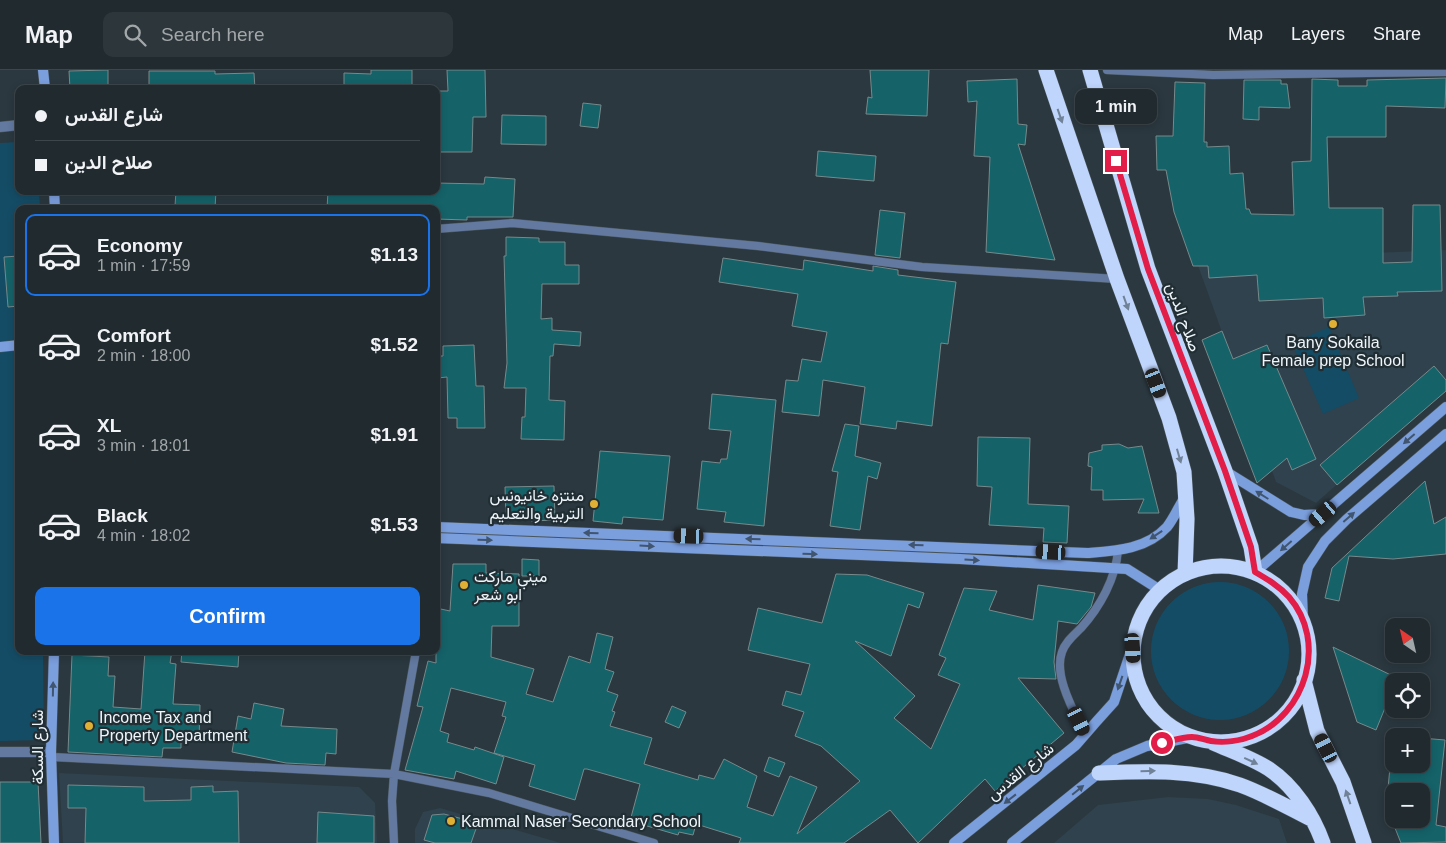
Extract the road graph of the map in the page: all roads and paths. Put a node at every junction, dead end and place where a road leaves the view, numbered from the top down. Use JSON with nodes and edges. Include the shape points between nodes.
{"nodes":[{"id":1,"x":43,"y":70,"type":"edge"},
{"id":2,"x":1046,"y":70,"type":"edge"},
{"id":3,"x":1090,"y":70,"type":"edge"},
{"id":4,"x":1107,"y":70,"type":"edge"},
{"id":5,"x":1446,"y":72,"type":"edge"},
{"id":6,"x":45,"y":85,"type":"edge"},
{"id":7,"x":15,"y":125,"type":"edge"},
{"id":8,"x":0,"y":127,"type":"edge"},
{"id":9,"x":440,"y":229,"type":"edge"},
{"id":10,"x":1117,"y":279,"type":"junction"},
{"id":11,"x":15,"y":345,"type":"edge"},
{"id":12,"x":0,"y":347,"type":"edge"},
{"id":13,"x":1446,"y":408,"type":"edge"},
{"id":14,"x":1446,"y":434,"type":"edge"},
{"id":15,"x":1225,"y":471,"type":"junction"},
{"id":16,"x":1185,"y":497,"type":"junction"},
{"id":17,"x":1323,"y":514,"type":"junction"},
{"id":18,"x":440,"y":527,"type":"edge"},
{"id":19,"x":440,"y":538,"type":"edge"},
{"id":20,"x":1118,"y":550,"type":"junction"},
{"id":21,"x":1116,"y":568,"type":"junction"},
{"id":22,"x":1255,"y":572,"type":"junction"},
{"id":23,"x":1185,"y":574,"type":"junction"},
{"id":24,"x":1160,"y":590,"type":"junction"},
{"id":25,"x":1302,"y":620,"type":"junction"},
{"id":26,"x":1136,"y":636,"type":"junction"},
{"id":27,"x":54,"y":655,"type":"edge"},
{"id":28,"x":415,"y":655,"type":"edge"},
{"id":29,"x":1304,"y":680,"type":"junction"},
{"id":30,"x":1085,"y":735,"type":"junction"},
{"id":31,"x":1200,"y":739,"type":"junction"},
{"id":32,"x":0,"y":752,"type":"edge"},
{"id":33,"x":51,"y":754,"type":"junction"},
{"id":34,"x":1099,"y":773,"type":"junction"},
{"id":35,"x":394,"y":774,"type":"junction"},
{"id":36,"x":1312,"y":820,"type":"junction"},
{"id":37,"x":54,"y":843,"type":"edge"},
{"id":38,"x":394,"y":843,"type":"edge"},
{"id":39,"x":654,"y":843,"type":"edge"},
{"id":40,"x":954,"y":843,"type":"edge"},
{"id":41,"x":1012,"y":843,"type":"edge"},
{"id":42,"x":1323,"y":843,"type":"edge"},
{"id":43,"x":1364,"y":843,"type":"edge"}],
"edges":[{"from":1,"to":6,"type":"main road"},
{"from":2,"to":10,"type":"highway","one_way":true},
{"from":3,"to":15,"type":"highway","name":"صلاح الدين","via":[[1148,269]]},
{"from":4,"to":5,"type":"lane","via":[[1213,75]]},
{"from":7,"to":8,"type":"street"},
{"from":9,"to":10,"type":"lane","via":[[512,223],[758,246],[922,267]]},
{"from":10,"to":16,"type":"highway","one_way":true,"via":[[1169,418],[1184,472]]},
{"from":11,"to":12,"type":"main road"},
{"from":13,"to":17,"type":"main road","one_way":true},
{"from":25,"to":14,"type":"main road","one_way":true,"via":[[1302,594],[1308,567],[1325,541]]},
{"from":17,"to":15,"type":"main road","one_way":true,"via":[[1291,512]]},
{"from":15,"to":22,"type":"highway","name":"صلاح الدين","via":[[1251,547]]},
{"from":16,"to":20,"type":"main road","one_way":true,"via":[[1166,528],[1130,549]]},
{"from":16,"to":23,"type":"highway"},
{"from":17,"to":22,"type":"main road","one_way":true},
{"from":20,"to":18,"type":"main road","one_way":true,"via":[[1087,553]]},
{"from":19,"to":21,"type":"main road","one_way":true},
{"from":20,"to":21,"type":"lane"},
{"from":21,"to":24,"type":"main road","via":[[1127,569]]},
{"from":21,"to":30,"type":"lane","via":[[1094,612],[1062,652],[1060,665],[1066,694]]},
{"from":22,"to":23,"type":"highway","via":[[1220,566]]},
{"from":22,"to":25,"type":"highway","via":[[1289,597]]},
{"from":23,"to":24,"type":"highway"},
{"from":24,"to":26,"type":"highway","via":[[1138,623]]},
{"from":25,"to":29,"type":"highway","via":[[1308,642],[1308,666]]},
{"from":26,"to":30,"type":"main road","name":"شارع القدس","one_way":true,"via":[[1114,702]]},
{"from":26,"to":31,"type":"highway","via":[[1133,648],[1135,672],[1143,696],[1158,716],[1174,728]]},
{"from":33,"to":27,"type":"main road","name":"شارع السكة","one_way":true},
{"from":28,"to":35,"type":"lane"},
{"from":29,"to":31,"type":"highway","via":[[1288,711],[1270,727],[1232,741]]},
{"from":43,"to":29,"type":"highway","one_way":true,"via":[[1343,782],[1317,731]]},
{"from":30,"to":40,"type":"main road","name":"شارع القدس","one_way":true,"via":[[1032,782]]},
{"from":31,"to":34,"type":"main road","via":[[1147,746],[1116,759]]},
{"from":31,"to":36,"type":"highway","one_way":true,"via":[[1269,769],[1300,800]]},
{"from":32,"to":33,"type":"street"},
{"from":33,"to":35,"type":"lane"},
{"from":33,"to":37,"type":"main road","name":"شارع السكة"},
{"from":34,"to":36,"type":"highway","one_way":true,"via":[[1151,770],[1193,773],[1240,785]]},
{"from":41,"to":34,"type":"main road","one_way":true},
{"from":35,"to":38,"type":"lane"},
{"from":35,"to":39,"type":"lane","via":[[489,793]]},
{"from":36,"to":42,"type":"highway"}]}
